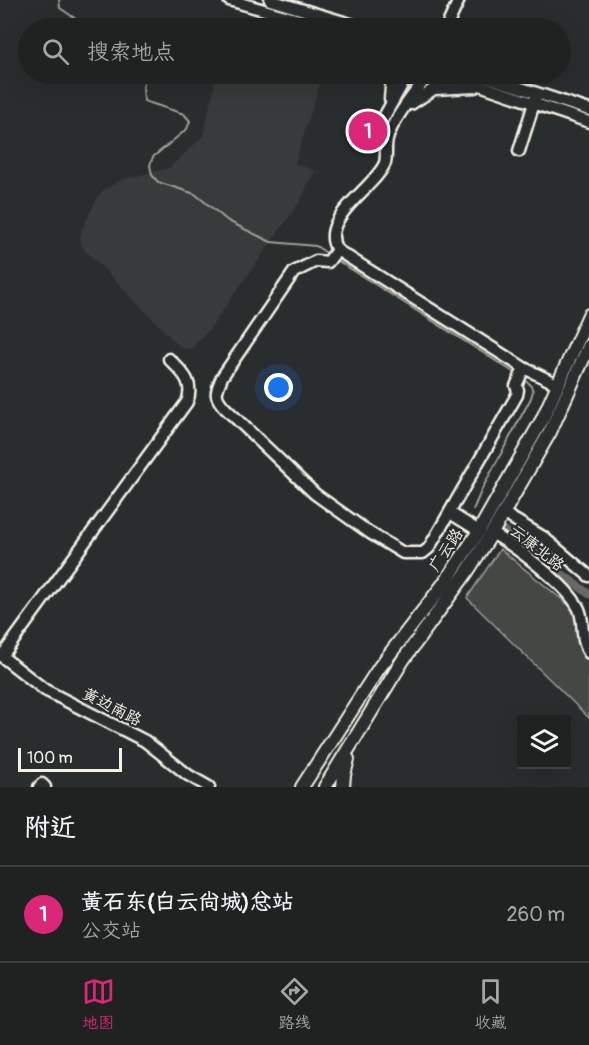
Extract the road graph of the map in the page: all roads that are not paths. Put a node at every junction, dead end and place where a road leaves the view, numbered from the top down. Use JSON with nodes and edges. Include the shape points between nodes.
{"nodes":[{"id":1,"x":229,"y":0,"type":"edge"},
{"id":2,"x":270,"y":0,"type":"edge"},
{"id":3,"x":459,"y":0,"type":"edge"},
{"id":4,"x":292,"y":18,"type":"edge"},
{"id":5,"x":330,"y":18,"type":"edge"},
{"id":6,"x":451,"y":18,"type":"edge"},
{"id":7,"x":391,"y":84,"type":"edge"},
{"id":8,"x":402,"y":84,"type":"edge"},
{"id":9,"x":422,"y":84,"type":"edge"},
{"id":10,"x":479,"y":84,"type":"edge"},
{"id":11,"x":502,"y":84,"type":"edge"},
{"id":12,"x":488,"y":87,"type":"junction"},
{"id":13,"x":536,"y":98,"type":"junction"},
{"id":14,"x":389,"y":108,"type":"junction"},
{"id":15,"x":404,"y":109,"type":"junction"},
{"id":16,"x":589,"y":110,"type":"edge"},
{"id":17,"x":589,"y":122,"type":"edge"},
{"id":18,"x":387,"y":139,"type":"junction"},
{"id":19,"x":519,"y":151,"type":"dead end"},
{"id":20,"x":337,"y":250,"type":"junction"},
{"id":21,"x":589,"y":315,"type":"edge"},
{"id":22,"x":589,"y":346,"type":"edge"},
{"id":23,"x":169,"y":359,"type":"dead end"},
{"id":24,"x":586,"y":359,"type":"edge"},
{"id":25,"x":524,"y":368,"type":"junction"},
{"id":26,"x":559,"y":385,"type":"junction"},
{"id":27,"x":450,"y":513,"type":"junction"},
{"id":28,"x":503,"y":513,"type":"junction"},
{"id":29,"x":485,"y":532,"type":"junction"},
{"id":30,"x":589,"y":576,"type":"edge"},
{"id":31,"x":589,"y":653,"type":"edge"},
{"id":32,"x":1,"y":655,"type":"edge"},
{"id":33,"x":338,"y":732,"type":"junction"},
{"id":34,"x":354,"y":741,"type":"junction"},
{"id":35,"x":39,"y":787,"type":"edge"},
{"id":36,"x":45,"y":787,"type":"edge"},
{"id":37,"x":209,"y":787,"type":"edge"},
{"id":38,"x":302,"y":787,"type":"edge"},
{"id":39,"x":325,"y":787,"type":"edge"},
{"id":40,"x":343,"y":787,"type":"edge"}],
"edges":[{"from":1,"to":4,"type":"street"},
{"from":2,"to":5,"type":"street"},
{"from":3,"to":6,"type":"street"},
{"from":7,"to":14,"type":"street"},
{"from":8,"to":14,"type":"street"},
{"from":9,"to":15,"type":"street"},
{"from":10,"to":12,"type":"street"},
{"from":11,"to":13,"type":"street"},
{"from":12,"to":13,"type":"street"},
{"from":12,"to":15,"type":"street","via":[[434,89]]},
{"from":13,"to":16,"type":"street"},
{"from":13,"to":17,"type":"street"},
{"from":13,"to":19,"type":"street"},
{"from":14,"to":18,"type":"street","via":[[375,133]]},
{"from":15,"to":18,"type":"street"},
{"from":18,"to":20,"type":"street","via":[[381,169],[335,226],[332,236]]},
{"from":20,"to":25,"type":"street"},
{"from":20,"to":27,"type":"street","via":[[328,262],[316,261],[294,272],[222,377],[216,391],[218,400],[315,494],[403,553],[423,553]]},
{"from":21,"to":26,"type":"main road","name":"广云路"},
{"from":22,"to":24,"type":"main road","name":"广云路"},
{"from":23,"to":32,"type":"street","via":[[188,381],[188,402]]},
{"from":24,"to":28,"type":"main road","name":"广云路"},
{"from":25,"to":26,"type":"street"},
{"from":25,"to":27,"type":"street","via":[[516,386],[517,395]]},
{"from":26,"to":29,"type":"main road","name":"广云路"},
{"from":27,"to":29,"type":"street","name":"云康北路"},
{"from":28,"to":29,"type":"main road","name":"广云路"},
{"from":28,"to":30,"type":"street","via":[[543,537]]},
{"from":29,"to":31,"type":"street","name":"云康北路","via":[[519,551],[568,593],[579,608]]},
{"from":29,"to":33,"type":"main road","name":"广云路","via":[[386,659]]},
{"from":29,"to":34,"type":"main road","name":"广云路","via":[[467,572],[403,660]]},
{"from":32,"to":37,"type":"street","name":"黄边南路","via":[[45,690],[146,741],[188,776]]},
{"from":33,"to":34,"type":"main road"},
{"from":33,"to":38,"type":"main road","name":"广云路"},
{"from":34,"to":39,"type":"main road","name":"广云路"},
{"from":34,"to":40,"type":"main road"},
{"from":35,"to":36,"type":"street"}]}
